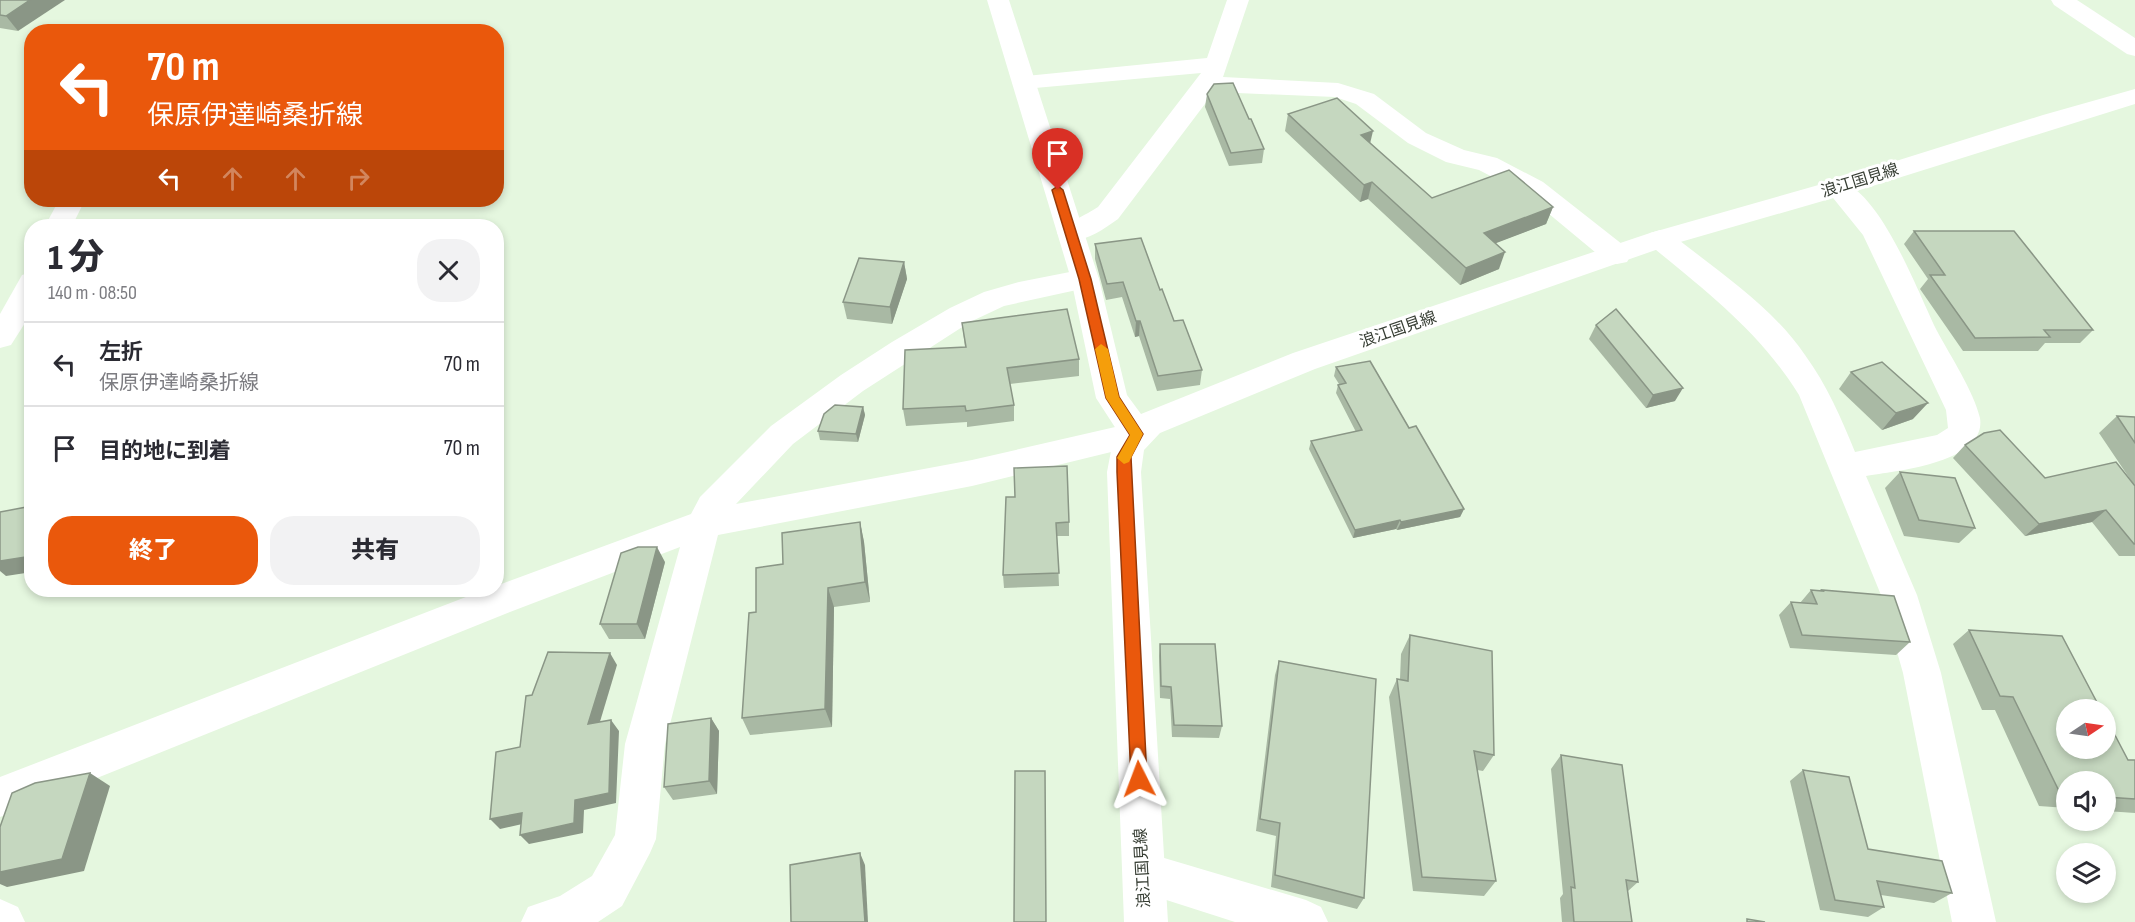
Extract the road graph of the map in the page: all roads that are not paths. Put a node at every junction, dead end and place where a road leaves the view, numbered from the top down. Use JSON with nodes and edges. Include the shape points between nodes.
{"nodes":[{"id":1,"x":998,"y":0,"type":"edge"},
{"id":2,"x":1239,"y":0,"type":"edge"},
{"id":3,"x":2062,"y":0,"type":"edge"},
{"id":4,"x":2135,"y":48,"type":"edge"},
{"id":5,"x":1212,"y":74,"type":"junction"},
{"id":6,"x":1024,"y":82,"type":"junction"},
{"id":7,"x":2135,"y":96,"type":"edge"},
{"id":8,"x":1838,"y":188,"type":"junction"},
{"id":9,"x":1071,"y":233,"type":"junction"},
{"id":10,"x":1660,"y":239,"type":"junction"},
{"id":11,"x":1617,"y":255,"type":"junction"},
{"id":12,"x":1085,"y":279,"type":"junction"},
{"id":13,"x":24,"y":298,"type":"edge"},
{"id":14,"x":0,"y":337,"type":"edge"},
{"id":15,"x":1137,"y":434,"type":"junction"},
{"id":16,"x":1844,"y":467,"type":"junction"},
{"id":17,"x":704,"y":524,"type":"junction"},
{"id":18,"x":0,"y":796,"type":"edge"},
{"id":19,"x":1143,"y":873,"type":"junction"},
{"id":20,"x":543,"y":922,"type":"edge"},
{"id":21,"x":1146,"y":922,"type":"edge"},
{"id":22,"x":1306,"y":922,"type":"edge"},
{"id":23,"x":1974,"y":922,"type":"edge"}],
"edges":[{"from":1,"to":6,"type":"street"},
{"from":2,"to":5,"type":"street"},
{"from":3,"to":4,"type":"street"},
{"from":5,"to":6,"type":"street"},
{"from":5,"to":9,"type":"street","via":[[1108,213]]},
{"from":5,"to":11,"type":"street","via":[[1338,90],[1365,99],[1417,138],[1455,156],[1488,164],[1534,188]]},
{"from":6,"to":9,"type":"street"},
{"from":7,"to":8,"type":"street","name":"浪江国見線"},
{"from":8,"to":10,"type":"street","name":"浪江国見線"},
{"from":8,"to":16,"type":"street","via":[[1859,207],[1890,259],[1966,423],[1957,440],[1939,447]]},
{"from":9,"to":12,"type":"street"},
{"from":10,"to":11,"type":"street","name":"浪江国見線"},
{"from":10,"to":16,"type":"street","via":[[1754,316],[1793,360],[1814,393]]},
{"from":11,"to":15,"type":"street","name":"浪江国見線","via":[[1304,362],[1149,424]]},
{"from":12,"to":15,"type":"street","via":[[1112,398]]},
{"from":12,"to":17,"type":"street","via":[[994,299],[960,315],[852,383],[782,435],[712,507]]},
{"from":13,"to":14,"type":"street"},
{"from":15,"to":17,"type":"street","via":[[972,473]]},
{"from":15,"to":19,"type":"street","name":"浪江国見線","via":[[1124,457],[1124,472]]},
{"from":16,"to":23,"type":"street","via":[[1899,595],[1922,673]]},
{"from":17,"to":18,"type":"street"},
{"from":17,"to":20,"type":"street","via":[[645,744],[635,839],[607,891],[568,916]]},
{"from":19,"to":21,"type":"street","name":"浪江国見線"},
{"from":19,"to":22,"type":"street"}]}
